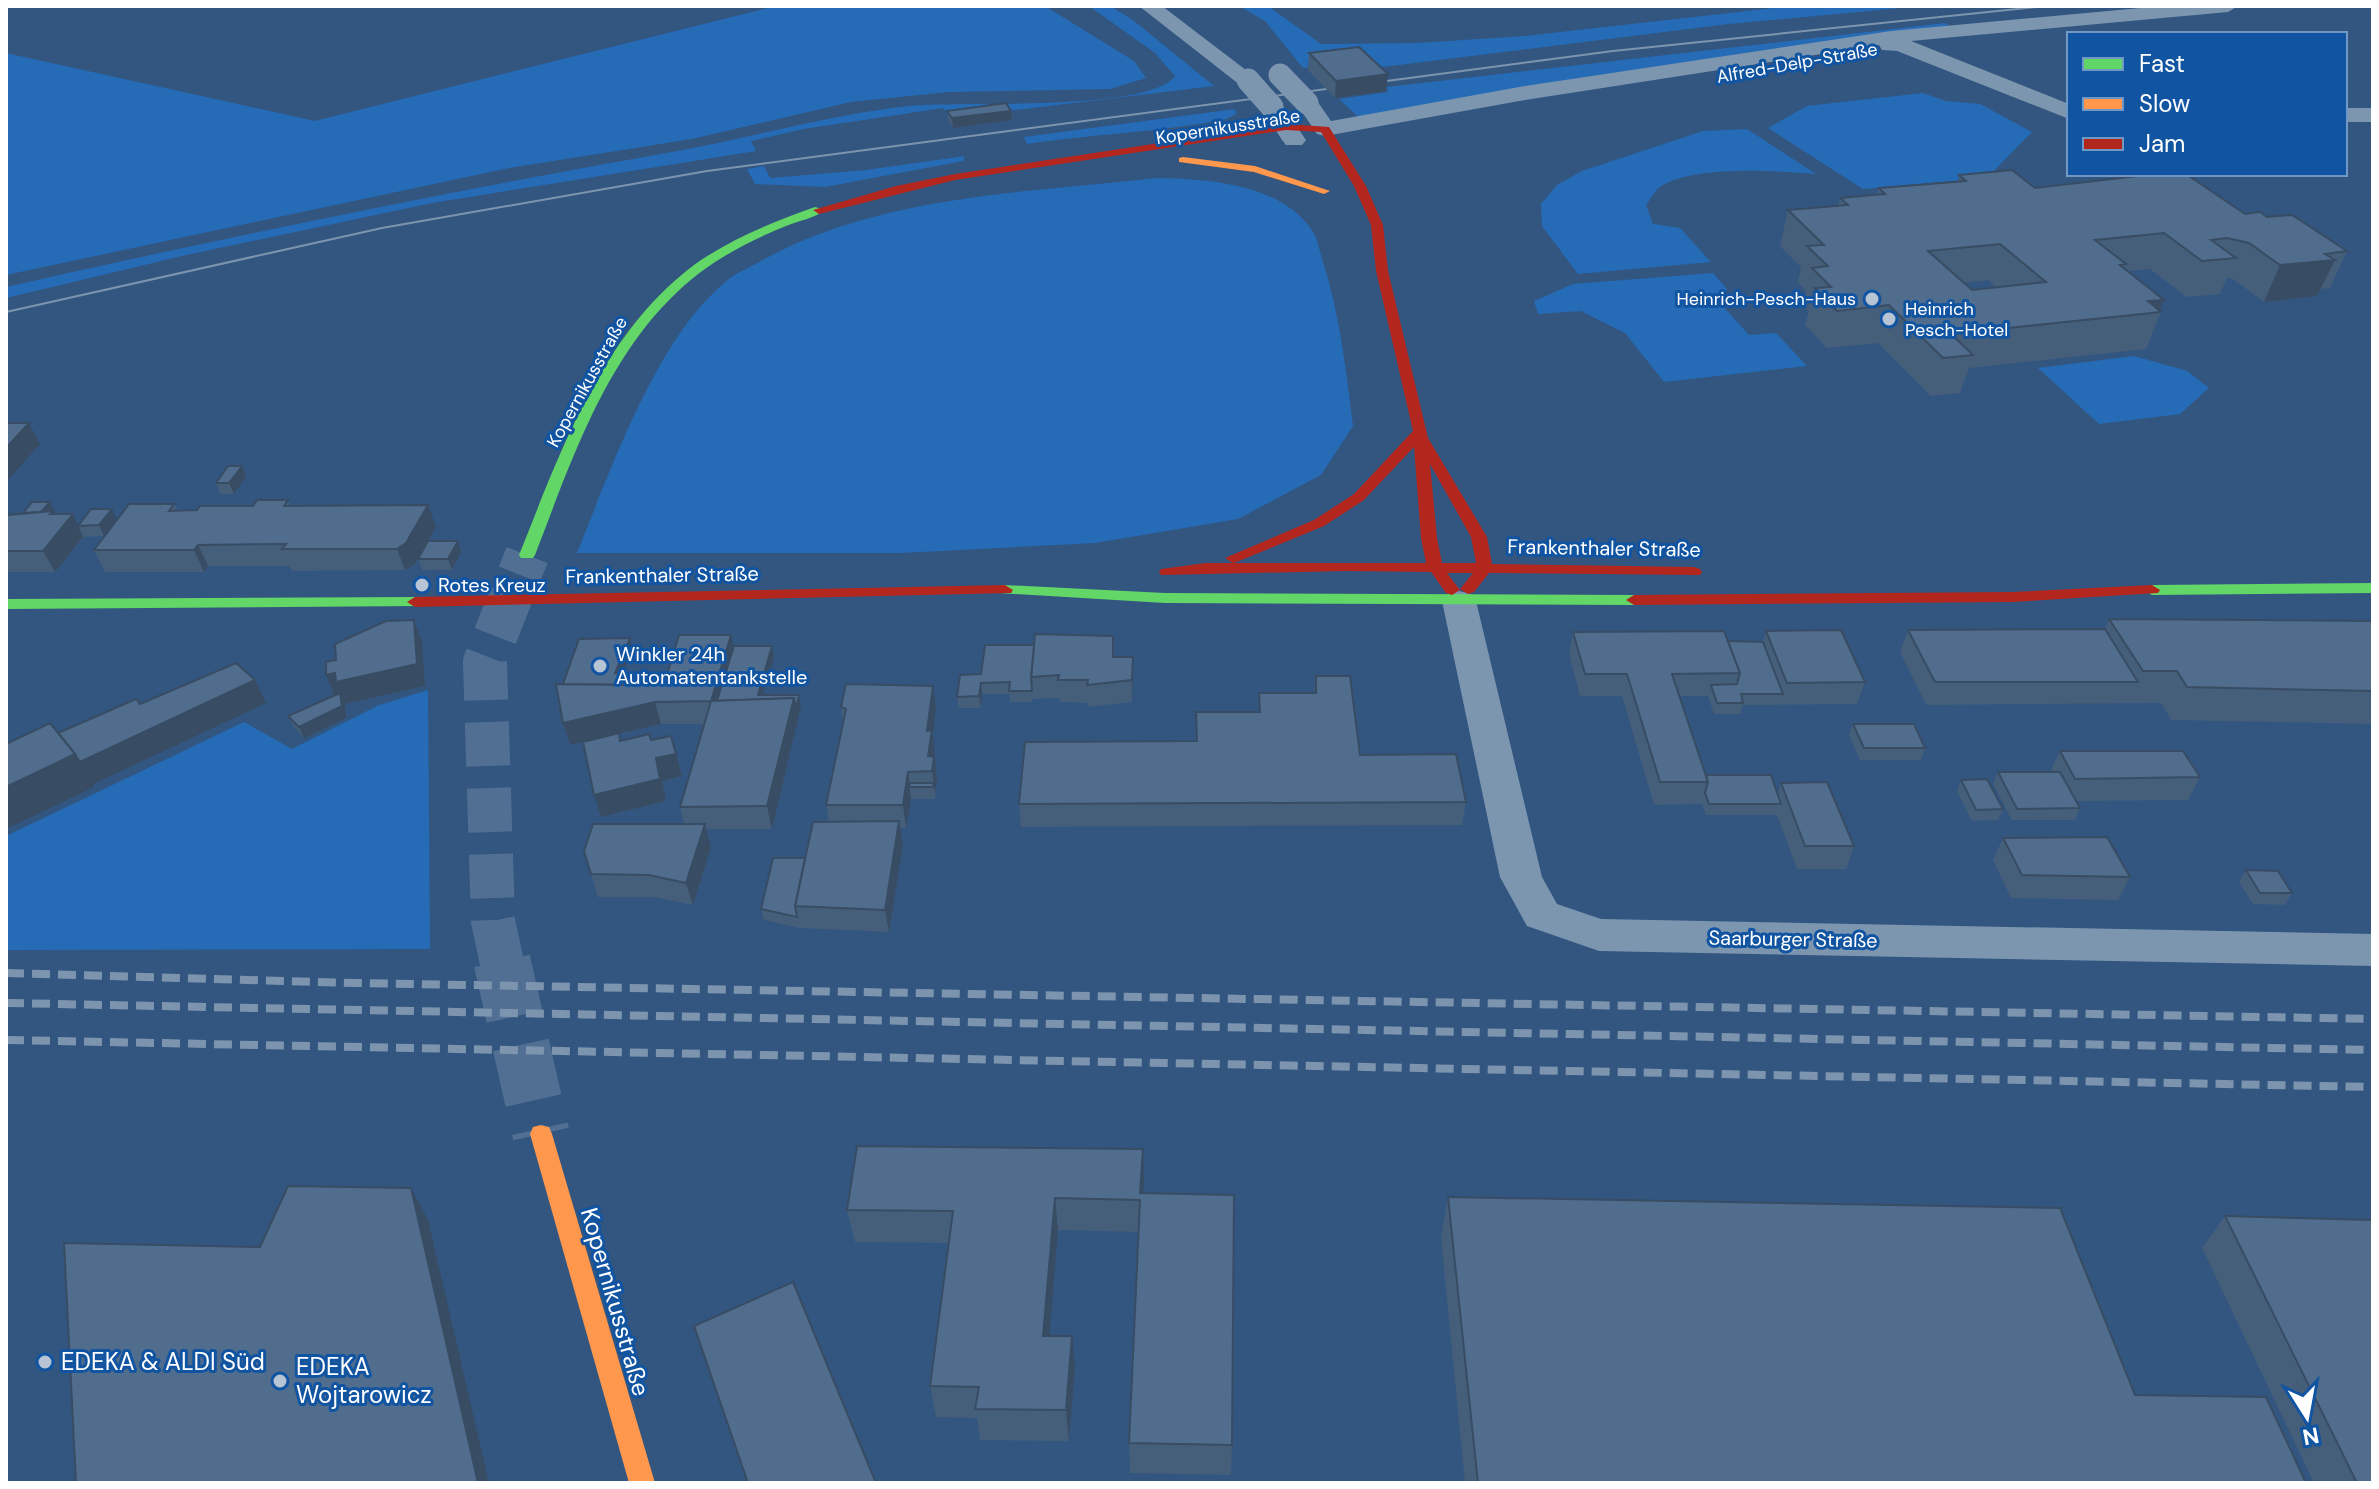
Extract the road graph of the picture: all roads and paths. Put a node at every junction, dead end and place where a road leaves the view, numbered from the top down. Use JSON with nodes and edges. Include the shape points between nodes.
{"nodes":[{"id":1,"x":1149,"y":6,"type":"edge"},
{"id":2,"x":2228,"y":6,"type":"edge"},
{"id":3,"x":1272,"y":68,"type":"dead end"},
{"id":4,"x":1656,"y":88,"type":"dead end"},
{"id":5,"x":2067,"y":111,"type":"edge"},
{"id":6,"x":2347,"y":115,"type":"edge"},
{"id":7,"x":2373,"y":115,"type":"edge"},
{"id":8,"x":1325,"y":129,"type":"junction"},
{"id":9,"x":1299,"y":148,"type":"junction"},
{"id":10,"x":1152,"y":159,"type":"junction"},
{"id":11,"x":851,"y":201,"type":"junction"},
{"id":12,"x":1364,"y":249,"type":"dead end"},
{"id":13,"x":1382,"y":271,"type":"junction"},
{"id":14,"x":1420,"y":432,"type":"junction"},
{"id":15,"x":527,"y":555,"type":"tunnel mouth"},
{"id":16,"x":1435,"y":567,"type":"junction"},
{"id":17,"x":1206,"y":568,"type":"junction"},
{"id":18,"x":1485,"y":568,"type":"junction"},
{"id":19,"x":1716,"y":572,"type":"dead end"},
{"id":20,"x":1152,"y":574,"type":"dead end"},
{"id":21,"x":1122,"y":578,"type":"dead end"},
{"id":22,"x":1937,"y":579,"type":"dead end"},
{"id":23,"x":2373,"y":588,"type":"edge"},
{"id":24,"x":1032,"y":589,"type":"junction"},
{"id":25,"x":2176,"y":589,"type":"junction"},
{"id":26,"x":1459,"y":601,"type":"junction"},
{"id":27,"x":6,"y":604,"type":"edge"},
{"id":28,"x":2373,"y":950,"type":"edge"},
{"id":29,"x":541,"y":1134,"type":"tunnel mouth"},
{"id":30,"x":642,"y":1483,"type":"edge"}],
"edges":[{"from":1,"to":9,"type":"street","bridge":true,"via":[[1248,80]]},
{"from":2,"to":8,"type":"street","via":[[1891,37]]},
{"from":3,"to":8,"type":"street","bridge":true},
{"from":4,"to":5,"type":"street","name":"Alfred-Delp-Straße","via":[[1899,44]]},
{"from":6,"to":7,"type":"street"},
{"from":8,"to":9,"type":"street","name":"Kopernikusstraße"},
{"from":8,"to":13,"type":"street","via":[[1377,225]]},
{"from":9,"to":10,"type":"street","name":"Kopernikusstraße"},
{"from":9,"to":10,"type":"street","via":[[1328,198],[1260,167]]},
{"from":9,"to":11,"type":"street","name":"Kopernikusstraße","via":[[950,177]]},
{"from":10,"to":11,"type":"street","name":"Kopernikusstraße"},
{"from":11,"to":15,"type":"street","name":"Kopernikusstraße","via":[[739,243],[661,301],[622,354],[590,412]]},
{"from":12,"to":13,"type":"street"},
{"from":13,"to":14,"type":"street"},
{"from":14,"to":16,"type":"street"},
{"from":14,"to":17,"type":"street","via":[[1359,497],[1319,523]]},
{"from":14,"to":18,"type":"street","via":[[1479,537]]},
{"from":16,"to":17,"type":"street","name":"Frankenthaler Straße"},
{"from":16,"to":18,"type":"street","name":"Frankenthaler Straße"},
{"from":16,"to":26,"type":"street"},
{"from":17,"to":20,"type":"street","name":"Frankenthaler Straße"},
{"from":18,"to":19,"type":"street","name":"Frankenthaler Straße"},
{"from":18,"to":26,"type":"street"},
{"from":21,"to":24,"type":"street","name":"Frankenthaler Straße"},
{"from":22,"to":25,"type":"street","name":"Frankenthaler Straße"},
{"from":23,"to":25,"type":"street","name":"Frankenthaler Straße"},
{"from":24,"to":26,"type":"street","name":"Frankenthaler Straße","via":[[1165,598]]},
{"from":24,"to":27,"type":"street","name":"Frankenthaler Straße","via":[[512,601]]},
{"from":25,"to":26,"type":"street","name":"Frankenthaler Straße","via":[[2012,597]]},
{"from":26,"to":28,"type":"street","name":"Saarburger Straße","via":[[1521,877],[1542,915],[1599,935]]},
{"from":29,"to":30,"type":"street","name":"Kopernikusstraße"}]}
